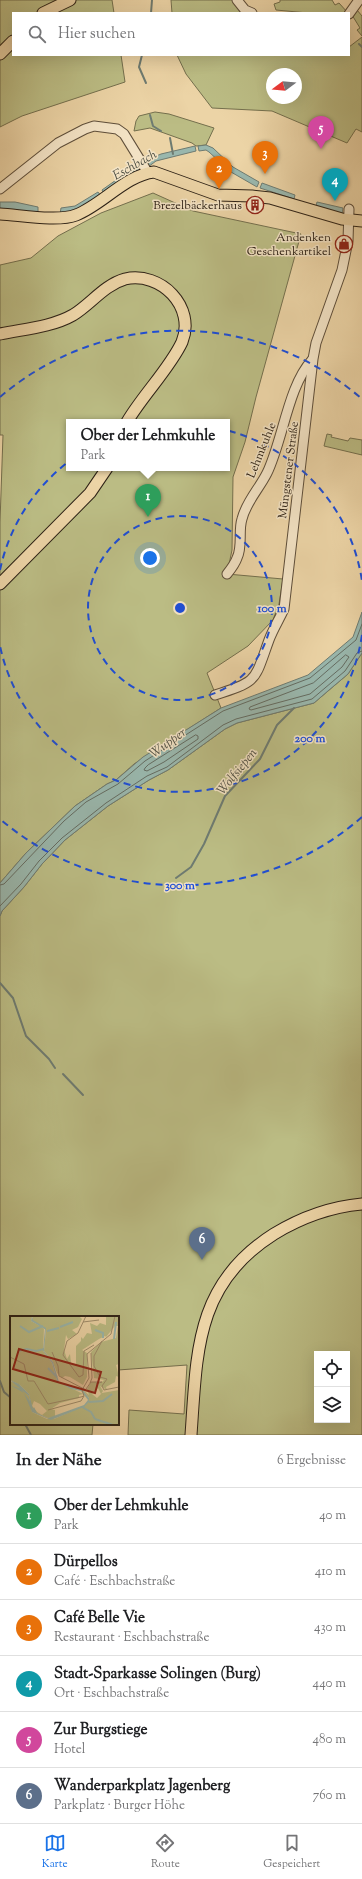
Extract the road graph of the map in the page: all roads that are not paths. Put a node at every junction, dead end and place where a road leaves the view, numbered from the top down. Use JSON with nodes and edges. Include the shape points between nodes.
{"nodes":[{"id":1,"x":70,"y":0,"type":"edge"},
{"id":2,"x":237,"y":0,"type":"edge"},
{"id":3,"x":359,"y":0,"type":"edge"},
{"id":4,"x":45,"y":12,"type":"edge"},
{"id":5,"x":250,"y":12,"type":"edge"},
{"id":6,"x":350,"y":13,"type":"edge"},
{"id":7,"x":12,"y":42,"type":"edge"},
{"id":8,"x":0,"y":54,"type":"edge"},
{"id":9,"x":146,"y":168,"type":"junction"},
{"id":10,"x":0,"y":189,"type":"edge"},
{"id":11,"x":0,"y":214,"type":"edge"},
{"id":12,"x":352,"y":217,"type":"edge"},
{"id":13,"x":0,"y":334,"type":"edge"},
{"id":14,"x":313,"y":359,"type":"junction"},
{"id":15,"x":129,"y":419,"type":"edge"},
{"id":16,"x":105,"y":471,"type":"edge"},
{"id":17,"x":227,"y":574,"type":"dead end"},
{"id":18,"x":0,"y":584,"type":"edge"},
{"id":19,"x":215,"y":694,"type":"dead end"},
{"id":20,"x":362,"y":1204,"type":"edge"},
{"id":21,"x":191,"y":1435,"type":"edge"}],
"edges":[{"from":1,"to":4,"type":"main road"},
{"from":2,"to":5,"type":"street"},
{"from":3,"to":6,"type":"street"},
{"from":7,"to":8,"type":"main road"},
{"from":9,"to":10,"type":"street","via":[[124,134],[117,130],[94,126],[58,143]]},
{"from":9,"to":11,"type":"main road","via":[[133,180],[75,216]]},
{"from":9,"to":12,"type":"main road","via":[[218,195],[270,198]]},
{"from":12,"to":14,"type":"street","name":"Müngstener Straße","via":[[342,270],[316,343]]},
{"from":13,"to":15,"type":"main road","via":[[63,320],[111,285],[121,281],[140,278],[166,288],[178,300],[182,309],[184,335],[174,354]]},
{"from":14,"to":17,"type":"street","name":"Lehmkuhle","via":[[292,398],[267,474],[243,514],[238,556]]},
{"from":14,"to":19,"type":"street","name":"Müngstener Straße","via":[[284,609],[269,639],[263,662],[254,677],[246,683]]},
{"from":16,"to":18,"type":"main road","via":[[90,493]]},
{"from":20,"to":21,"type":"main road","via":[[327,1209],[289,1226],[247,1253],[225,1278],[212,1302],[202,1331]]}]}
